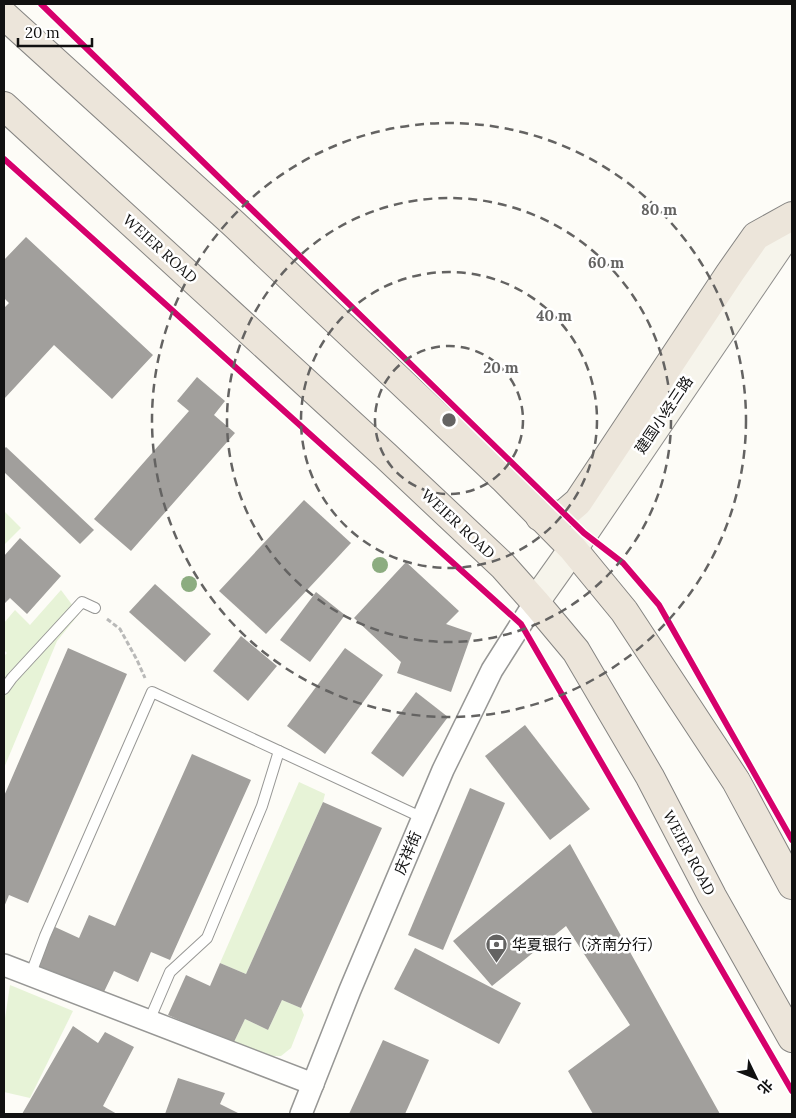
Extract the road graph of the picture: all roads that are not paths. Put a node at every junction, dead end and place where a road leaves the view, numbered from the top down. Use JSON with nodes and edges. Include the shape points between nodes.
{"nodes":[{"id":1,"x":4,"y":15,"type":"edge"},
{"id":2,"x":4,"y":106,"type":"edge"},
{"id":3,"x":792,"y":216,"type":"edge"},
{"id":4,"x":792,"y":227,"type":"edge"},
{"id":5,"x":740,"y":280,"type":"junction"},
{"id":6,"x":540,"y":517,"type":"junction"},
{"id":7,"x":573,"y":549,"type":"junction"},
{"id":8,"x":535,"y":602,"type":"junction"},
{"id":9,"x":95,"y":608,"type":"road end"},
{"id":10,"x":4,"y":689,"type":"edge"},
{"id":11,"x":279,"y":751,"type":"junction"},
{"id":12,"x":423,"y":818,"type":"junction"},
{"id":13,"x":792,"y":885,"type":"edge"},
{"id":14,"x":4,"y":966,"type":"edge"},
{"id":15,"x":30,"y":976,"type":"junction"},
{"id":16,"x":149,"y":1021,"type":"junction"},
{"id":17,"x":792,"y":1038,"type":"edge"},
{"id":18,"x":313,"y":1084,"type":"junction"},
{"id":19,"x":301,"y":1114,"type":"edge"}],
"edges":[{"from":1,"to":6,"type":"highway","via":[[241,231],[503,478]]},
{"from":2,"to":8,"type":"highway","name":"WEIER ROAD","via":[[386,456],[503,566]]},
{"from":3,"to":5,"type":"highway","via":[[756,236]]},
{"from":4,"to":5,"type":"main road","name":"建国小经三路"},
{"from":5,"to":6,"type":"highway","via":[[578,502],[564,514]]},
{"from":5,"to":7,"type":"main road","name":"建国小经三路"},
{"from":6,"to":7,"type":"highway"},
{"from":7,"to":8,"type":"main road","name":"建国小经三路"},
{"from":7,"to":13,"type":"highway","via":[[624,611],[736,781]]},
{"from":8,"to":12,"type":"street","name":"庆祥街","via":[[492,670]]},
{"from":8,"to":17,"type":"highway","name":"WEIER ROAD","via":[[576,651],[650,778]]},
{"from":9,"to":10,"type":"lane","via":[[82,602]]},
{"from":11,"to":12,"type":"lane"},
{"from":11,"to":15,"type":"lane","via":[[152,692]]},
{"from":11,"to":16,"type":"lane","via":[[262,806],[207,938],[170,972]]},
{"from":12,"to":18,"type":"street","name":"庆祥街"},
{"from":14,"to":15,"type":"street"},
{"from":15,"to":16,"type":"street"},
{"from":16,"to":18,"type":"street"},
{"from":18,"to":19,"type":"street","name":"庆祥街"}]}
